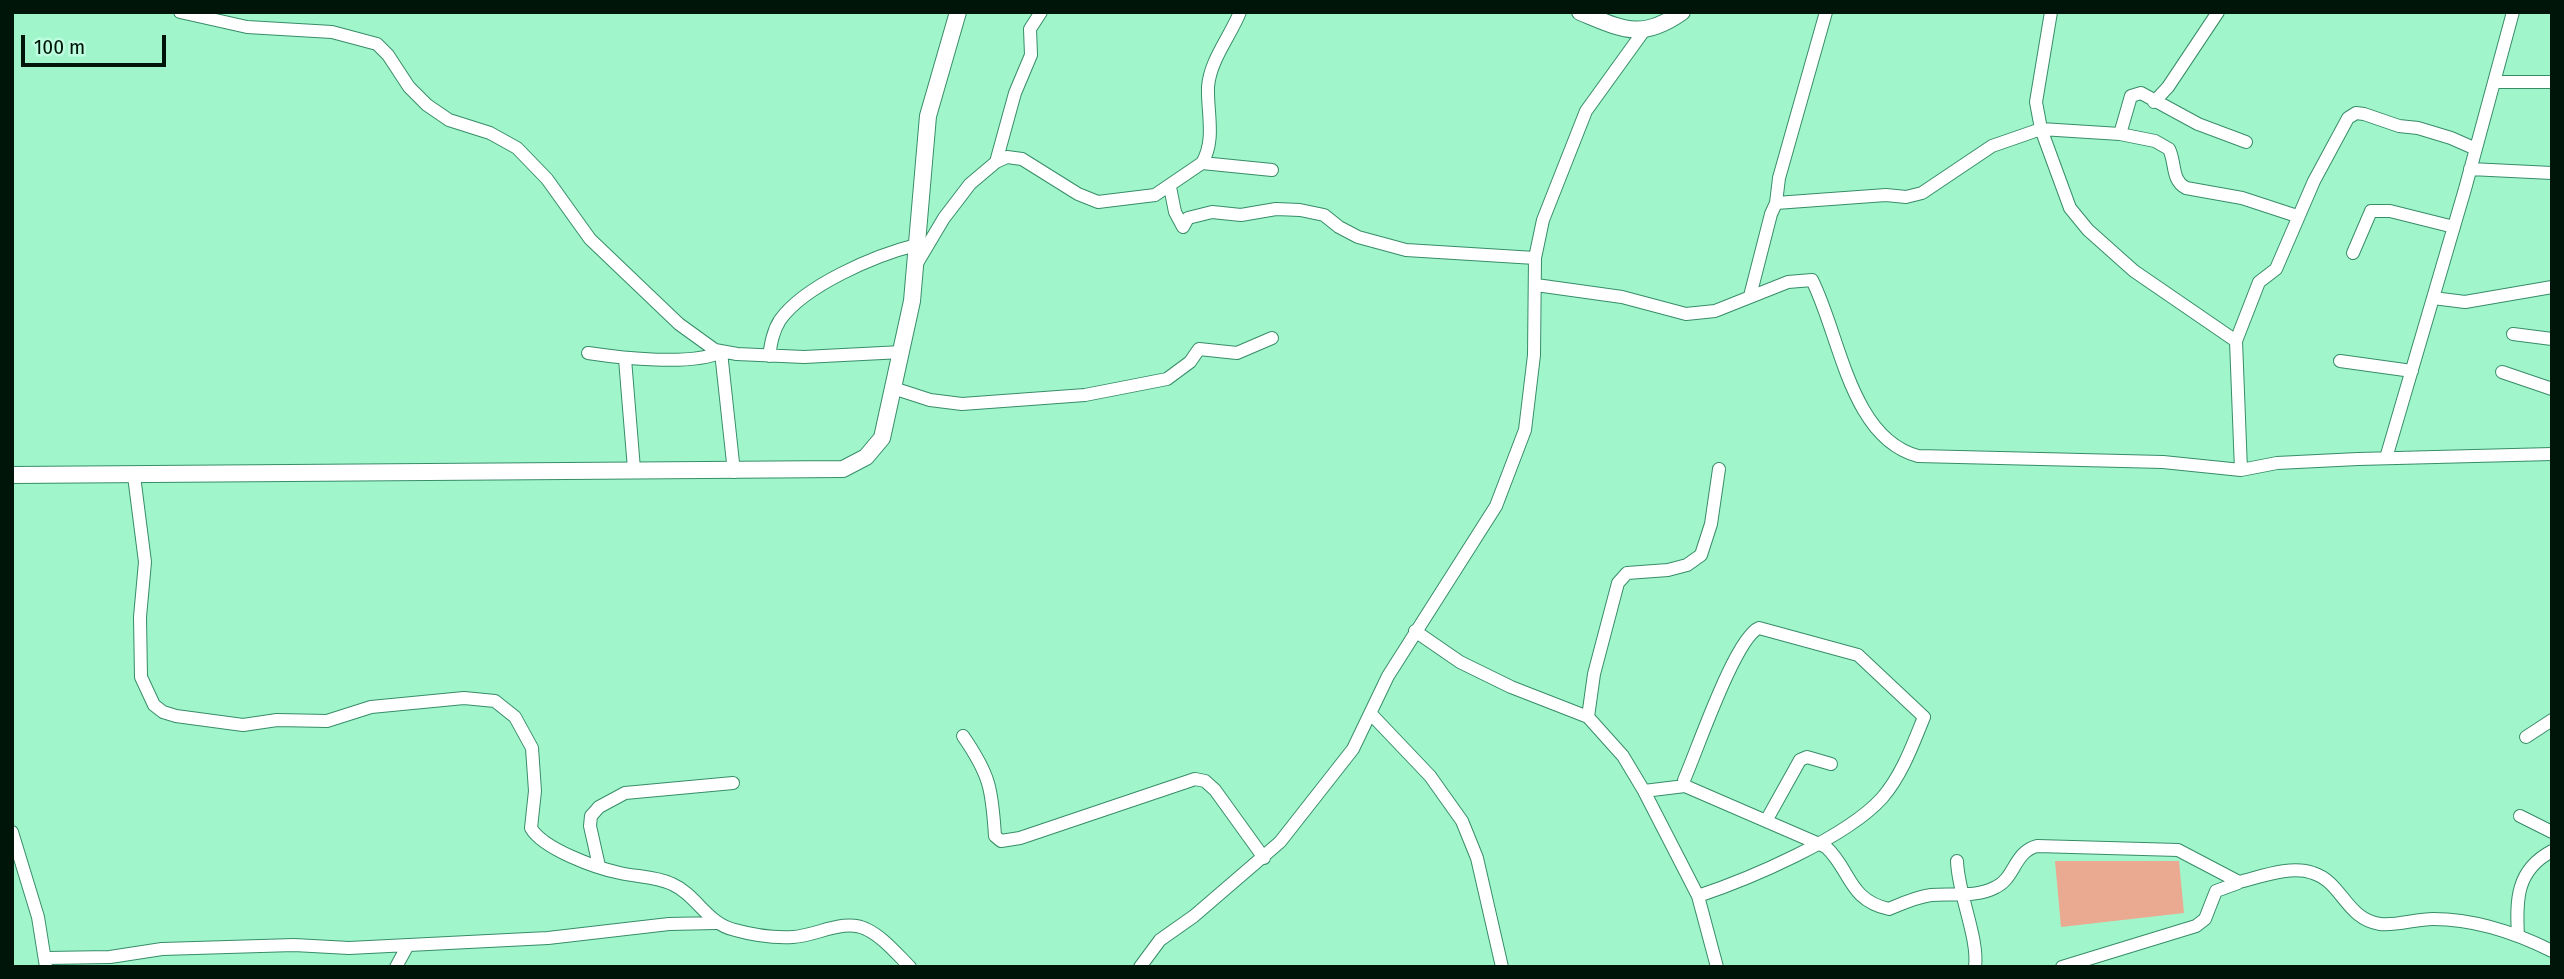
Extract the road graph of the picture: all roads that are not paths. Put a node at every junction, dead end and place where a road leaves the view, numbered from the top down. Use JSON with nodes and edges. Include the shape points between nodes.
{"nodes":[{"id":1,"x":180,"y":12,"type":"edge"},
{"id":2,"x":958,"y":12,"type":"edge"},
{"id":3,"x":1041,"y":12,"type":"edge"},
{"id":4,"x":1240,"y":12,"type":"edge"},
{"id":5,"x":1580,"y":12,"type":"edge"},
{"id":6,"x":1682,"y":12,"type":"edge"},
{"id":7,"x":1826,"y":12,"type":"edge"},
{"id":8,"x":2051,"y":12,"type":"edge"},
{"id":9,"x":2218,"y":12,"type":"edge"},
{"id":10,"x":2513,"y":12,"type":"edge"},
{"id":11,"x":1643,"y":32,"type":"junction"},
{"id":12,"x":2494,"y":82,"type":"junction"},
{"id":13,"x":2552,"y":82,"type":"edge"},
{"id":14,"x":2154,"y":102,"type":"junction"},
{"id":15,"x":2040,"y":129,"type":"junction"},
{"id":16,"x":2120,"y":134,"type":"junction"},
{"id":17,"x":2246,"y":142,"type":"dead end"},
{"id":18,"x":2476,"y":149,"type":"junction"},
{"id":19,"x":996,"y":162,"type":"junction"},
{"id":20,"x":1202,"y":163,"type":"junction"},
{"id":21,"x":2470,"y":169,"type":"junction"},
{"id":22,"x":1272,"y":170,"type":"dead end"},
{"id":23,"x":2552,"y":173,"type":"edge"},
{"id":24,"x":1170,"y":187,"type":"junction"},
{"id":25,"x":1776,"y":203,"type":"junction"},
{"id":26,"x":2297,"y":216,"type":"junction"},
{"id":27,"x":2454,"y":227,"type":"junction"},
{"id":28,"x":916,"y":245,"type":"junction"},
{"id":29,"x":2353,"y":253,"type":"dead end"},
{"id":30,"x":1535,"y":258,"type":"junction"},
{"id":31,"x":915,"y":266,"type":"junction"},
{"id":32,"x":1536,"y":285,"type":"junction"},
{"id":33,"x":2552,"y":287,"type":"edge"},
{"id":34,"x":1750,"y":296,"type":"junction"},
{"id":35,"x":2433,"y":298,"type":"junction"},
{"id":36,"x":2512,"y":334,"type":"dead end"},
{"id":37,"x":1272,"y":338,"type":"dead end"},
{"id":38,"x":2552,"y":339,"type":"edge"},
{"id":39,"x":2236,"y":341,"type":"junction"},
{"id":40,"x":721,"y":352,"type":"junction"},
{"id":41,"x":902,"y":352,"type":"junction"},
{"id":42,"x":588,"y":353,"type":"dead end"},
{"id":43,"x":769,"y":356,"type":"junction"},
{"id":44,"x":625,"y":359,"type":"junction"},
{"id":45,"x":2340,"y":361,"type":"dead end"},
{"id":46,"x":2412,"y":371,"type":"junction"},
{"id":47,"x":2501,"y":372,"type":"dead end"},
{"id":48,"x":894,"y":388,"type":"junction"},
{"id":49,"x":2552,"y":389,"type":"edge"},
{"id":50,"x":2552,"y":454,"type":"edge"},
{"id":51,"x":2386,"y":458,"type":"junction"},
{"id":52,"x":634,"y":469,"type":"junction"},
{"id":53,"x":1719,"y":469,"type":"dead end"},
{"id":54,"x":2241,"y":470,"type":"junction"},
{"id":55,"x":734,"y":472,"type":"junction"},
{"id":56,"x":12,"y":475,"type":"edge"},
{"id":57,"x":134,"y":476,"type":"junction"},
{"id":58,"x":1415,"y":631,"type":"junction"},
{"id":59,"x":1371,"y":714,"type":"junction"},
{"id":60,"x":1588,"y":717,"type":"junction"},
{"id":61,"x":2552,"y":720,"type":"edge"},
{"id":62,"x":963,"y":736,"type":"dead end"},
{"id":63,"x":2526,"y":737,"type":"dead end"},
{"id":64,"x":1831,"y":764,"type":"dead end"},
{"id":65,"x":733,"y":783,"type":"dead end"},
{"id":66,"x":1685,"y":786,"type":"junction"},
{"id":67,"x":1644,"y":791,"type":"junction"},
{"id":68,"x":2520,"y":816,"type":"dead end"},
{"id":69,"x":1766,"y":821,"type":"junction"},
{"id":70,"x":12,"y":832,"type":"edge"},
{"id":71,"x":2552,"y":832,"type":"edge"},
{"id":72,"x":1817,"y":842,"type":"junction"},
{"id":73,"x":2552,"y":851,"type":"edge"},
{"id":74,"x":1264,"y":858,"type":"junction"},
{"id":75,"x":1956,"y":861,"type":"dead end"},
{"id":76,"x":599,"y":866,"type":"junction"},
{"id":77,"x":2239,"y":883,"type":"junction"},
{"id":78,"x":1960,"y":893,"type":"junction"},
{"id":79,"x":1698,"y":896,"type":"junction"},
{"id":80,"x":716,"y":923,"type":"junction"},
{"id":81,"x":2518,"y":936,"type":"junction"},
{"id":82,"x":408,"y":945,"type":"junction"},
{"id":83,"x":2552,"y":951,"type":"edge"},
{"id":84,"x":46,"y":963,"type":"edge"},
{"id":85,"x":396,"y":967,"type":"edge"},
{"id":86,"x":910,"y":967,"type":"edge"},
{"id":87,"x":1140,"y":967,"type":"edge"},
{"id":88,"x":1502,"y":967,"type":"edge"},
{"id":89,"x":1717,"y":967,"type":"edge"},
{"id":90,"x":1975,"y":967,"type":"edge"},
{"id":91,"x":2062,"y":967,"type":"edge"}],
"edges":[{"from":1,"to":40,"type":"street","via":[[247,27],[332,32],[377,44],[427,105],[449,120],[490,133],[517,148],[547,179],[590,239],[696,338]]},
{"from":2,"to":28,"type":"street","via":[[928,116]]},
{"from":3,"to":19,"type":"street","via":[[1030,29],[1031,55]]},
{"from":4,"to":20,"type":"street","via":[[1211,73],[1211,116]]},
{"from":5,"to":11,"type":"street","via":[[1626,31]]},
{"from":6,"to":11,"type":"street"},
{"from":7,"to":25,"type":"street"},
{"from":8,"to":15,"type":"street","via":[[2036,102]]},
{"from":9,"to":14,"type":"street"},
{"from":10,"to":12,"type":"street"},
{"from":11,"to":30,"type":"street","via":[[1586,111],[1543,220]]},
{"from":12,"to":13,"type":"street"},
{"from":12,"to":18,"type":"street"},
{"from":14,"to":16,"type":"street","via":[[2141,93],[2131,96]]},
{"from":14,"to":17,"type":"street"},
{"from":15,"to":16,"type":"street"},
{"from":15,"to":25,"type":"street","via":[[1992,146],[1922,193]]},
{"from":15,"to":39,"type":"street","via":[[2063,196],[2075,216],[2134,271]]},
{"from":16,"to":26,"type":"street","via":[[2164,145],[2172,155],[2179,184],[2186,188],[2242,198]]},
{"from":18,"to":21,"type":"street"},
{"from":18,"to":26,"type":"street","via":[[2418,128],[2353,114]]},
{"from":19,"to":24,"type":"street","via":[[1007,157],[1021,159],[1098,202],[1141,198]]},
{"from":19,"to":31,"type":"street","via":[[956,201]]},
{"from":20,"to":22,"type":"street"},
{"from":20,"to":24,"type":"street"},
{"from":21,"to":23,"type":"street"},
{"from":21,"to":27,"type":"street"},
{"from":24,"to":30,"type":"street","via":[[1182,227],[1188,218],[1212,212],[1241,215],[1300,210],[1324,215],[1358,237],[1406,250]]},
{"from":25,"to":34,"type":"street"},
{"from":26,"to":39,"type":"street","via":[[2276,269],[2259,282]]},
{"from":27,"to":29,"type":"street","via":[[2390,211],[2371,211]]},
{"from":27,"to":35,"type":"street"},
{"from":28,"to":31,"type":"street"},
{"from":28,"to":43,"type":"street","via":[[878,256],[796,304],[780,320]]},
{"from":30,"to":32,"type":"street"},
{"from":31,"to":41,"type":"street"},
{"from":32,"to":34,"type":"street","via":[[1622,297],[1686,314],[1715,311]]},
{"from":32,"to":58,"type":"street","via":[[1530,396],[1515,460],[1477,541]]},
{"from":33,"to":35,"type":"street","via":[[2465,302]]},
{"from":34,"to":54,"type":"street","via":[[1788,282],[1812,281],[1859,401],[1885,439],[1909,454],[1959,460],[2163,462]]},
{"from":35,"to":46,"type":"street"},
{"from":36,"to":38,"type":"street"},
{"from":37,"to":48,"type":"street","via":[[1237,353],[1199,349],[1167,379],[1086,395],[962,404]]},
{"from":39,"to":54,"type":"street"},
{"from":40,"to":43,"type":"street"},
{"from":40,"to":44,"type":"street","via":[[708,359]]},
{"from":40,"to":55,"type":"street"},
{"from":41,"to":43,"type":"street"},
{"from":41,"to":48,"type":"street"},
{"from":42,"to":44,"type":"street"},
{"from":44,"to":52,"type":"street"},
{"from":45,"to":46,"type":"street"},
{"from":46,"to":51,"type":"street"},
{"from":47,"to":49,"type":"street"},
{"from":48,"to":55,"type":"street","via":[[881,438],[866,457],[843,469]]},
{"from":50,"to":51,"type":"street"},
{"from":51,"to":54,"type":"street","via":[[2277,463]]},
{"from":52,"to":55,"type":"street"},
{"from":52,"to":57,"type":"street"},
{"from":53,"to":60,"type":"street","via":[[1712,523],[1701,555],[1668,570],[1627,573],[1619,583],[1594,674]]},
{"from":56,"to":57,"type":"street"},
{"from":57,"to":76,"type":"street","via":[[145,562],[141,677],[154,705],[176,716],[243,725],[327,720],[371,707],[464,698],[495,701],[515,717],[532,748],[535,791],[530,822],[534,833],[553,847]]},
{"from":58,"to":59,"type":"street"},
{"from":58,"to":60,"type":"street","via":[[1471,667]]},
{"from":59,"to":74,"type":"street","via":[[1353,749]]},
{"from":59,"to":88,"type":"street","via":[[1430,776],[1462,821],[1477,858]]},
{"from":60,"to":67,"type":"street","via":[[1623,756]]},
{"from":61,"to":63,"type":"street"},
{"from":62,"to":74,"type":"street","via":[[984,767],[993,801],[995,836],[1001,841],[1195,779],[1215,790]]},
{"from":64,"to":69,"type":"street","via":[[1807,757],[1800,760]]},
{"from":65,"to":76,"type":"street","via":[[625,793],[610,800],[591,816]]},
{"from":66,"to":67,"type":"street"},
{"from":66,"to":69,"type":"street"},
{"from":66,"to":72,"type":"street","via":[[1728,674],[1753,630],[1764,627],[1858,654],[1924,717],[1882,797],[1863,815]]},
{"from":67,"to":79,"type":"street"},
{"from":68,"to":71,"type":"street"},
{"from":69,"to":72,"type":"street"},
{"from":70,"to":84,"type":"street"},
{"from":72,"to":78,"type":"street","via":[[1835,856],[1851,887],[1883,907]]},
{"from":72,"to":79,"type":"street"},
{"from":73,"to":81,"type":"street","via":[[2535,862],[2521,882],[2516,899]]},
{"from":74,"to":87,"type":"street","via":[[1160,940]]},
{"from":75,"to":78,"type":"street"},
{"from":76,"to":80,"type":"street","via":[[674,885]]},
{"from":77,"to":78,"type":"street","via":[[2178,849],[2037,846],[2023,853],[2004,883],[1983,893]]},
{"from":77,"to":81,"type":"street","via":[[2288,872],[2313,873],[2353,912],[2371,922],[2437,919]]},
{"from":77,"to":91,"type":"street","via":[[2216,891],[2205,919],[2196,926]]},
{"from":78,"to":90,"type":"street","via":[[1976,949]]},
{"from":79,"to":89,"type":"street"},
{"from":80,"to":82,"type":"street"},
{"from":80,"to":86,"type":"street","via":[[790,938],[857,926],[876,936]]},
{"from":81,"to":83,"type":"street"},
{"from":82,"to":84,"type":"street","via":[[162,949]]},
{"from":82,"to":85,"type":"street"}]}
